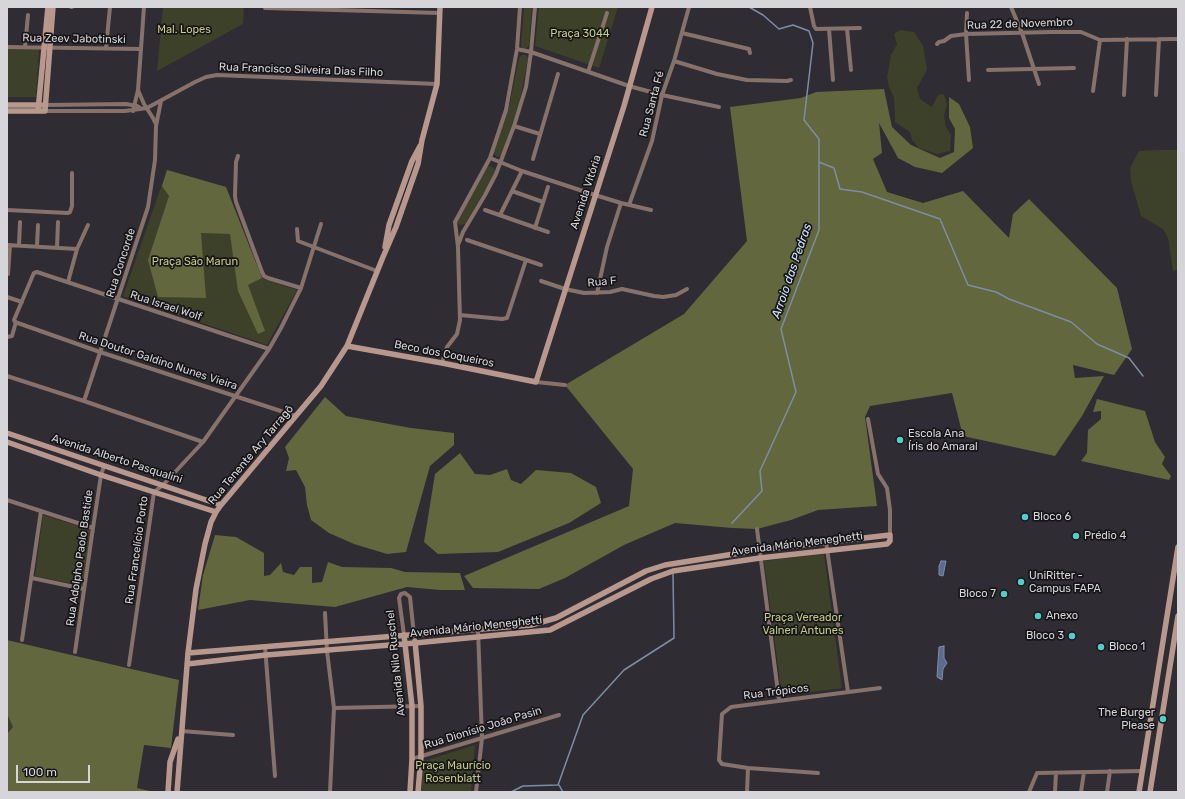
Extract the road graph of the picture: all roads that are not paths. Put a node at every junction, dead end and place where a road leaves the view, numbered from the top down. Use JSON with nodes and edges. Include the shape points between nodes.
{"nodes":[{"id":1,"x":48,"y":7,"type":"edge"},
{"id":2,"x":53,"y":7,"type":"edge"},
{"id":3,"x":110,"y":7,"type":"edge"},
{"id":4,"x":144,"y":7,"type":"edge"},
{"id":5,"x":520,"y":7,"type":"edge"},
{"id":6,"x":535,"y":7,"type":"edge"},
{"id":7,"x":652,"y":7,"type":"edge"},
{"id":8,"x":689,"y":7,"type":"edge"},
{"id":9,"x":810,"y":7,"type":"edge"},
{"id":10,"x":1011,"y":7,"type":"edge"},
{"id":11,"x":265,"y":8,"type":"edge"},
{"id":12,"x":440,"y":10,"type":"edge"},
{"id":13,"x":607,"y":13,"type":"dead end"},
{"id":14,"x":967,"y":13,"type":"dead end"},
{"id":15,"x":28,"y":15,"type":"dead end"},
{"id":16,"x":847,"y":28,"type":"junction"},
{"id":17,"x":860,"y":28,"type":"dead end"},
{"id":18,"x":830,"y":29,"type":"junction"},
{"id":19,"x":682,"y":33,"type":"junction"},
{"id":20,"x":1022,"y":33,"type":"junction"},
{"id":21,"x":966,"y":34,"type":"junction"},
{"id":22,"x":1127,"y":39,"type":"junction"},
{"id":23,"x":1159,"y":39,"type":"junction"},
{"id":24,"x":1178,"y":39,"type":"edge"},
{"id":25,"x":1100,"y":40,"type":"junction"},
{"id":26,"x":937,"y":44,"type":"dead end"},
{"id":27,"x":7,"y":47,"type":"edge"},
{"id":28,"x":25,"y":47,"type":"junction"},
{"id":29,"x":47,"y":48,"type":"junction"},
{"id":30,"x":106,"y":48,"type":"junction"},
{"id":31,"x":141,"y":49,"type":"junction"},
{"id":32,"x":517,"y":49,"type":"junction"},
{"id":33,"x":531,"y":52,"type":"junction"},
{"id":34,"x":750,"y":53,"type":"dead end"},
{"id":35,"x":674,"y":61,"type":"junction"},
{"id":36,"x":1074,"y":68,"type":"dead end"},
{"id":37,"x":1034,"y":69,"type":"junction"},
{"id":38,"x":851,"y":70,"type":"dead end"},
{"id":39,"x":988,"y":70,"type":"dead end"},
{"id":40,"x":588,"y":72,"type":"junction"},
{"id":41,"x":558,"y":74,"type":"dead end"},
{"id":42,"x":791,"y":80,"type":"dead end"},
{"id":43,"x":833,"y":80,"type":"dead end"},
{"id":44,"x":968,"y":80,"type":"dead end"},
{"id":45,"x":437,"y":84,"type":"junction"},
{"id":46,"x":1039,"y":84,"type":"dead end"},
{"id":47,"x":629,"y":86,"type":"junction"},
{"id":48,"x":138,"y":90,"type":"junction"},
{"id":49,"x":1093,"y":91,"type":"dead end"},
{"id":50,"x":662,"y":95,"type":"junction"},
{"id":51,"x":1124,"y":95,"type":"dead end"},
{"id":52,"x":1156,"y":95,"type":"dead end"},
{"id":53,"x":161,"y":101,"type":"junction"},
{"id":54,"x":7,"y":105,"type":"edge"},
{"id":55,"x":134,"y":105,"type":"junction"},
{"id":56,"x":719,"y":107,"type":"dead end"},
{"id":57,"x":38,"y":108,"type":"junction"},
{"id":58,"x":45,"y":108,"type":"junction"},
{"id":59,"x":140,"y":108,"type":"junction"},
{"id":60,"x":147,"y":108,"type":"junction"},
{"id":61,"x":7,"y":111,"type":"edge"},
{"id":62,"x":133,"y":111,"type":"junction"},
{"id":63,"x":156,"y":126,"type":"junction"},
{"id":64,"x":514,"y":126,"type":"junction"},
{"id":65,"x":540,"y":134,"type":"junction"},
{"id":66,"x":238,"y":156,"type":"dead end"},
{"id":67,"x":490,"y":158,"type":"junction"},
{"id":68,"x":533,"y":159,"type":"dead end"},
{"id":69,"x":501,"y":163,"type":"junction"},
{"id":70,"x":522,"y":171,"type":"junction"},
{"id":71,"x":72,"y":173,"type":"dead end"},
{"id":72,"x":548,"y":188,"type":"dead end"},
{"id":73,"x":512,"y":191,"type":"junction"},
{"id":74,"x":595,"y":195,"type":"junction"},
{"id":75,"x":543,"y":202,"type":"junction"},
{"id":76,"x":621,"y":203,"type":"junction"},
{"id":77,"x":629,"y":205,"type":"junction"},
{"id":78,"x":7,"y":210,"type":"edge"},
{"id":79,"x":485,"y":210,"type":"dead end"},
{"id":80,"x":652,"y":210,"type":"dead end"},
{"id":81,"x":500,"y":216,"type":"junction"},
{"id":82,"x":20,"y":222,"type":"dead end"},
{"id":83,"x":58,"y":222,"type":"dead end"},
{"id":84,"x":321,"y":224,"type":"dead end"},
{"id":85,"x":454,"y":224,"type":"junction"},
{"id":86,"x":38,"y":225,"type":"dead end"},
{"id":87,"x":88,"y":225,"type":"dead end"},
{"id":88,"x":465,"y":228,"type":"junction"},
{"id":89,"x":535,"y":228,"type":"junction"},
{"id":90,"x":297,"y":229,"type":"dead end"},
{"id":91,"x":548,"y":232,"type":"dead end"},
{"id":92,"x":467,"y":240,"type":"dead end"},
{"id":93,"x":8,"y":245,"type":"edge"},
{"id":94,"x":19,"y":245,"type":"junction"},
{"id":95,"x":37,"y":246,"type":"junction"},
{"id":96,"x":314,"y":246,"type":"junction"},
{"id":97,"x":458,"y":247,"type":"junction"},
{"id":98,"x":57,"y":248,"type":"junction"},
{"id":99,"x":77,"y":249,"type":"junction"},
{"id":100,"x":526,"y":260,"type":"junction"},
{"id":101,"x":541,"y":266,"type":"dead end"},
{"id":102,"x":377,"y":271,"type":"junction"},
{"id":103,"x":8,"y":274,"type":"dead end"},
{"id":104,"x":541,"y":281,"type":"dead end"},
{"id":105,"x":68,"y":282,"type":"junction"},
{"id":106,"x":301,"y":288,"type":"junction"},
{"id":107,"x":565,"y":289,"type":"junction"},
{"id":108,"x":687,"y":289,"type":"dead end"},
{"id":109,"x":597,"y":293,"type":"junction"},
{"id":110,"x":7,"y":297,"type":"edge"},
{"id":111,"x":119,"y":299,"type":"junction"},
{"id":112,"x":22,"y":302,"type":"junction"},
{"id":113,"x":460,"y":315,"type":"junction"},
{"id":114,"x":15,"y":322,"type":"junction"},
{"id":115,"x":7,"y":337,"type":"edge"},
{"id":116,"x":347,"y":346,"type":"junction"},
{"id":117,"x":269,"y":350,"type":"junction"},
{"id":118,"x":100,"y":352,"type":"junction"},
{"id":119,"x":442,"y":363,"type":"junction"},
{"id":120,"x":8,"y":377,"type":"edge"},
{"id":121,"x":7,"y":382,"type":"edge"},
{"id":122,"x":536,"y":382,"type":"junction"},
{"id":123,"x":566,"y":385,"type":"dead end"},
{"id":124,"x":236,"y":396,"type":"junction"},
{"id":125,"x":84,"y":401,"type":"junction"},
{"id":126,"x":296,"y":416,"type":"junction"},
{"id":127,"x":868,"y":419,"type":"dead end"},
{"id":128,"x":7,"y":433,"type":"edge"},
{"id":129,"x":7,"y":442,"type":"edge"},
{"id":130,"x":203,"y":442,"type":"junction"},
{"id":131,"x":104,"y":466,"type":"junction"},
{"id":132,"x":101,"y":475,"type":"junction"},
{"id":133,"x":163,"y":485,"type":"junction"},
{"id":134,"x":154,"y":492,"type":"junction"},
{"id":135,"x":7,"y":500,"type":"edge"},
{"id":136,"x":221,"y":505,"type":"junction"},
{"id":137,"x":41,"y":511,"type":"junction"},
{"id":138,"x":216,"y":512,"type":"junction"},
{"id":139,"x":93,"y":528,"type":"junction"},
{"id":140,"x":757,"y":529,"type":"dead end"},
{"id":141,"x":890,"y":535,"type":"junction"},
{"id":142,"x":826,"y":542,"type":"junction"},
{"id":143,"x":1178,"y":547,"type":"edge"},
{"id":144,"x":759,"y":550,"type":"junction"},
{"id":145,"x":827,"y":550,"type":"junction"},
{"id":146,"x":760,"y":558,"type":"junction"},
{"id":147,"x":664,"y":565,"type":"junction"},
{"id":148,"x":667,"y":573,"type":"junction"},
{"id":149,"x":32,"y":578,"type":"junction"},
{"id":150,"x":84,"y":589,"type":"junction"},
{"id":151,"x":605,"y":593,"type":"junction"},
{"id":152,"x":608,"y":600,"type":"junction"},
{"id":153,"x":326,"y":613,"type":"dead end"},
{"id":154,"x":1178,"y":614,"type":"edge"},
{"id":155,"x":1167,"y":619,"type":"junction"},
{"id":156,"x":548,"y":620,"type":"junction"},
{"id":157,"x":478,"y":630,"type":"junction"},
{"id":158,"x":550,"y":630,"type":"junction"},
{"id":159,"x":404,"y":635,"type":"junction"},
{"id":160,"x":414,"y":635,"type":"junction"},
{"id":161,"x":479,"y":637,"type":"junction"},
{"id":162,"x":22,"y":640,"type":"dead end"},
{"id":163,"x":327,"y":642,"type":"junction"},
{"id":164,"x":415,"y":643,"type":"junction"},
{"id":165,"x":405,"y":644,"type":"junction"},
{"id":166,"x":265,"y":646,"type":"junction"},
{"id":167,"x":327,"y":651,"type":"junction"},
{"id":168,"x":75,"y":652,"type":"dead end"},
{"id":169,"x":188,"y":653,"type":"junction"},
{"id":170,"x":266,"y":655,"type":"junction"},
{"id":171,"x":187,"y":664,"type":"junction"},
{"id":172,"x":129,"y":665,"type":"dead end"},
{"id":173,"x":880,"y":688,"type":"dead end"},
{"id":174,"x":848,"y":692,"type":"junction"},
{"id":175,"x":779,"y":700,"type":"junction"},
{"id":176,"x":412,"y":706,"type":"junction"},
{"id":177,"x":421,"y":706,"type":"junction"},
{"id":178,"x":334,"y":708,"type":"junction"},
{"id":179,"x":559,"y":715,"type":"dead end"},
{"id":180,"x":181,"y":731,"type":"junction"},
{"id":181,"x":233,"y":735,"type":"dead end"},
{"id":182,"x":482,"y":738,"type":"junction"},
{"id":183,"x":421,"y":757,"type":"junction"},
{"id":184,"x":412,"y":759,"type":"junction"},
{"id":185,"x":170,"y":764,"type":"junction"},
{"id":186,"x":178,"y":765,"type":"junction"},
{"id":187,"x":748,"y":768,"type":"junction"},
{"id":188,"x":1110,"y":771,"type":"junction"},
{"id":189,"x":1142,"y":771,"type":"junction"},
{"id":190,"x":1084,"y":772,"type":"junction"},
{"id":191,"x":818,"y":773,"type":"dead end"},
{"id":192,"x":1056,"y":773,"type":"junction"},
{"id":193,"x":275,"y":776,"type":"dead end"},
{"id":194,"x":168,"y":792,"type":"edge"},
{"id":195,"x":177,"y":792,"type":"edge"},
{"id":196,"x":330,"y":792,"type":"edge"},
{"id":197,"x":410,"y":792,"type":"edge"},
{"id":198,"x":418,"y":792,"type":"edge"},
{"id":199,"x":476,"y":792,"type":"edge"},
{"id":200,"x":747,"y":792,"type":"edge"},
{"id":201,"x":1029,"y":792,"type":"edge"},
{"id":202,"x":1054,"y":792,"type":"edge"},
{"id":203,"x":1081,"y":792,"type":"edge"},
{"id":204,"x":1107,"y":792,"type":"edge"},
{"id":205,"x":1139,"y":792,"type":"edge"},
{"id":206,"x":1143,"y":792,"type":"edge"},
{"id":207,"x":1150,"y":792,"type":"edge"}],
"edges":[{"from":1,"to":29,"type":"street"},
{"from":2,"to":29,"type":"street"},
{"from":3,"to":30,"type":"street"},
{"from":4,"to":31,"type":"street"},
{"from":5,"to":32,"type":"street"},
{"from":6,"to":33,"type":"street"},
{"from":7,"to":47,"type":"street","name":"Avenida Vitória"},
{"from":8,"to":19,"type":"street","name":"Rua Santa Fé"},
{"from":9,"to":18,"type":"street","via":[[814,26],[818,30]]},
{"from":10,"to":20,"type":"street"},
{"from":11,"to":12,"type":"street"},
{"from":12,"to":45,"type":"street","name":"Rua Tenente Ary Tarragô"},
{"from":13,"to":40,"type":"street"},
{"from":14,"to":21,"type":"street"},
{"from":15,"to":28,"type":"street"},
{"from":16,"to":17,"type":"street"},
{"from":16,"to":18,"type":"street"},
{"from":16,"to":38,"type":"street"},
{"from":18,"to":43,"type":"street"},
{"from":19,"to":34,"type":"street","via":[[749,49]]},
{"from":19,"to":35,"type":"street","name":"Rua Santa Fé"},
{"from":20,"to":21,"type":"street","name":"Rua 22 de Novembro"},
{"from":20,"to":25,"type":"street","name":"Rua 22 de Novembro","via":[[1081,32]]},
{"from":20,"to":37,"type":"street"},
{"from":21,"to":26,"type":"street","name":"Rua 22 de Novembro","via":[[950,36]]},
{"from":21,"to":44,"type":"street"},
{"from":22,"to":23,"type":"street","name":"Rua 22 de Novembro"},
{"from":22,"to":25,"type":"street","name":"Rua 22 de Novembro"},
{"from":22,"to":51,"type":"street"},
{"from":23,"to":24,"type":"street","name":"Rua 22 de Novembro"},
{"from":23,"to":52,"type":"street"},
{"from":25,"to":49,"type":"street"},
{"from":27,"to":28,"type":"street","name":"Rua Zeev Jabotinski"},
{"from":28,"to":29,"type":"street","name":"Rua Zeev Jabotinski"},
{"from":29,"to":30,"type":"street","name":"Rua Zeev Jabotinski"},
{"from":29,"to":57,"type":"street"},
{"from":29,"to":58,"type":"street"},
{"from":30,"to":31,"type":"street","name":"Rua Zeev Jabotinski"},
{"from":31,"to":48,"type":"street"},
{"from":32,"to":33,"type":"street"},
{"from":32,"to":67,"type":"street","via":[[506,110]]},
{"from":33,"to":40,"type":"street"},
{"from":33,"to":64,"type":"street","via":[[526,86]]},
{"from":35,"to":42,"type":"street","via":[[747,80]]},
{"from":35,"to":50,"type":"street","name":"Rua Santa Fé"},
{"from":36,"to":37,"type":"street"},
{"from":37,"to":39,"type":"street"},
{"from":37,"to":46,"type":"street"},
{"from":40,"to":47,"type":"street"},
{"from":41,"to":65,"type":"street"},
{"from":45,"to":53,"type":"street","name":"Rua Francisco Silveira Dias Filho","via":[[217,75],[201,79]]},
{"from":45,"to":102,"type":"street","name":"Rua Tenente Ary Tarragô","via":[[418,164]]},
{"from":47,"to":50,"type":"street"},
{"from":47,"to":74,"type":"street","name":"Avenida Vitória"},
{"from":48,"to":55,"type":"street"},
{"from":48,"to":60,"type":"street","name":"Rua Concorde"},
{"from":50,"to":56,"type":"street"},
{"from":50,"to":77,"type":"street","name":"Rua Santa Fé","via":[[652,141]]},
{"from":53,"to":60,"type":"street","name":"Rua Francisco Silveira Dias Filho"},
{"from":53,"to":63,"type":"street","name":"Rua Concorde"},
{"from":54,"to":57,"type":"street"},
{"from":55,"to":58,"type":"street"},
{"from":55,"to":59,"type":"street"},
{"from":55,"to":62,"type":"street"},
{"from":57,"to":58,"type":"street"},
{"from":57,"to":61,"type":"street"},
{"from":58,"to":62,"type":"street"},
{"from":59,"to":60,"type":"street"},
{"from":59,"to":62,"type":"street"},
{"from":60,"to":63,"type":"street","name":"Rua Concorde"},
{"from":63,"to":111,"type":"street","name":"Rua Concorde","via":[[155,160],[148,207]]},
{"from":64,"to":65,"type":"street"},
{"from":64,"to":69,"type":"street"},
{"from":65,"to":68,"type":"street"},
{"from":66,"to":106,"type":"street","via":[[236,202],[262,272],[268,278]]},
{"from":67,"to":69,"type":"street"},
{"from":67,"to":85,"type":"street"},
{"from":69,"to":70,"type":"street"},
{"from":69,"to":88,"type":"street"},
{"from":70,"to":73,"type":"street"},
{"from":70,"to":74,"type":"street"},
{"from":71,"to":78,"type":"street","via":[[70,212]]},
{"from":72,"to":75,"type":"street"},
{"from":73,"to":75,"type":"street"},
{"from":73,"to":81,"type":"street"},
{"from":74,"to":76,"type":"street"},
{"from":74,"to":107,"type":"street","name":"Avenida Vitória"},
{"from":75,"to":89,"type":"street"},
{"from":76,"to":77,"type":"street"},
{"from":76,"to":109,"type":"street","via":[[607,247]]},
{"from":77,"to":80,"type":"street"},
{"from":79,"to":81,"type":"street"},
{"from":81,"to":89,"type":"street"},
{"from":82,"to":94,"type":"street"},
{"from":83,"to":98,"type":"street"},
{"from":84,"to":96,"type":"street","name":"Rua Francelício Porto"},
{"from":85,"to":88,"type":"street","via":[[459,229]]},
{"from":85,"to":97,"type":"street"},
{"from":86,"to":95,"type":"street"},
{"from":87,"to":99,"type":"street"},
{"from":88,"to":97,"type":"street"},
{"from":89,"to":91,"type":"street"},
{"from":90,"to":96,"type":"street","via":[[297,240]]},
{"from":92,"to":100,"type":"street"},
{"from":93,"to":94,"type":"street"},
{"from":93,"to":103,"type":"street"},
{"from":94,"to":95,"type":"street"},
{"from":95,"to":98,"type":"street"},
{"from":96,"to":102,"type":"street"},
{"from":96,"to":106,"type":"street","name":"Rua Francelício Porto"},
{"from":97,"to":113,"type":"street"},
{"from":98,"to":99,"type":"street"},
{"from":99,"to":105,"type":"street"},
{"from":100,"to":101,"type":"street"},
{"from":100,"to":113,"type":"street","via":[[507,318]]},
{"from":102,"to":116,"type":"street","name":"Rua Tenente Ary Tarragô"},
{"from":104,"to":107,"type":"street","name":"Rua F"},
{"from":105,"to":111,"type":"street","name":"Rua Israel Wolf"},
{"from":105,"to":112,"type":"street","name":"Rua Israel Wolf","via":[[34,273]]},
{"from":106,"to":117,"type":"street","name":"Rua Francelício Porto"},
{"from":107,"to":109,"type":"street","name":"Rua F"},
{"from":107,"to":122,"type":"street","name":"Avenida Vitória"},
{"from":108,"to":109,"type":"street","name":"Rua F","via":[[676,295],[663,297],[622,289]]},
{"from":110,"to":112,"type":"street"},
{"from":111,"to":117,"type":"street","name":"Rua Israel Wolf"},
{"from":111,"to":118,"type":"street","name":"Rua Concorde"},
{"from":112,"to":114,"type":"street"},
{"from":113,"to":119,"type":"street","via":[[457,334],[447,347]]},
{"from":114,"to":115,"type":"street","via":[[12,336]]},
{"from":114,"to":118,"type":"street","name":"Rua Doutor Galdino Nunes Vieira"},
{"from":116,"to":119,"type":"street","name":"Beco dos Coqueiros"},
{"from":116,"to":126,"type":"street","name":"Rua Tenente Ary Tarragô","via":[[321,386]]},
{"from":117,"to":124,"type":"street","name":"Rua Francelício Porto"},
{"from":118,"to":124,"type":"street","name":"Rua Doutor Galdino Nunes Vieira"},
{"from":118,"to":125,"type":"street","name":"Rua Concorde"},
{"from":119,"to":122,"type":"street","name":"Beco dos Coqueiros"},
{"from":120,"to":121,"type":"street"},
{"from":120,"to":125,"type":"street"},
{"from":122,"to":123,"type":"street"},
{"from":124,"to":126,"type":"street","name":"Rua Doutor Galdino Nunes Vieira"},
{"from":124,"to":130,"type":"street","name":"Rua Francelício Porto"},
{"from":125,"to":130,"type":"street"},
{"from":126,"to":136,"type":"street","name":"Rua Tenente Ary Tarragô"},
{"from":127,"to":141,"type":"street","via":[[878,474],[887,488]]},
{"from":128,"to":131,"type":"street","name":"Avenida Alberto Pasqualini"},
{"from":129,"to":132,"type":"street","name":"Avenida Alberto Pasqualini"},
{"from":130,"to":133,"type":"street","name":"Rua Francelício Porto"},
{"from":131,"to":132,"type":"street","name":"Rua Adolpho Paolo Bastide"},
{"from":131,"to":133,"type":"street","name":"Avenida Alberto Pasqualini"},
{"from":132,"to":134,"type":"street","name":"Avenida Alberto Pasqualini"},
{"from":132,"to":139,"type":"street","name":"Rua Adolpho Paolo Bastide"},
{"from":133,"to":134,"type":"street","name":"Rua Francelício Porto"},
{"from":133,"to":136,"type":"street","name":"Avenida Alberto Pasqualini"},
{"from":134,"to":138,"type":"street","name":"Avenida Alberto Pasqualini"},
{"from":134,"to":172,"type":"street","name":"Rua Francelício Porto"},
{"from":135,"to":137,"type":"street"},
{"from":136,"to":138,"type":"street","name":"Rua Tenente Ary Tarragô"},
{"from":137,"to":139,"type":"street"},
{"from":137,"to":149,"type":"street"},
{"from":138,"to":169,"type":"street","name":"Rua Tenente Ary Tarragô","via":[[205,544],[196,589]]},
{"from":139,"to":150,"type":"street","name":"Rua Adolpho Paolo Bastide"},
{"from":140,"to":144,"type":"street"},
{"from":141,"to":142,"type":"street","name":"Avenida Mário Meneghetti"},
{"from":141,"to":145,"type":"street","name":"Avenida Mário Meneghetti","via":[[887,544]]},
{"from":142,"to":144,"type":"street","name":"Avenida Mário Meneghetti"},
{"from":142,"to":145,"type":"street"},
{"from":143,"to":155,"type":"street"},
{"from":144,"to":146,"type":"street"},
{"from":144,"to":147,"type":"street","name":"Avenida Mário Meneghetti"},
{"from":145,"to":146,"type":"street","name":"Avenida Mário Meneghetti"},
{"from":145,"to":174,"type":"street"},
{"from":146,"to":148,"type":"street","name":"Avenida Mário Meneghetti"},
{"from":146,"to":175,"type":"street"},
{"from":147,"to":148,"type":"street"},
{"from":147,"to":151,"type":"street","name":"Avenida Mário Meneghetti","via":[[646,571]]},
{"from":148,"to":152,"type":"street","name":"Avenida Mário Meneghetti"},
{"from":149,"to":150,"type":"street"},
{"from":149,"to":162,"type":"street"},
{"from":150,"to":168,"type":"street","name":"Rua Adolpho Paolo Bastide"},
{"from":151,"to":152,"type":"street"},
{"from":151,"to":156,"type":"street","name":"Avenida Mário Meneghetti"},
{"from":152,"to":158,"type":"street","name":"Avenida Mário Meneghetti"},
{"from":153,"to":163,"type":"street"},
{"from":154,"to":155,"type":"street"},
{"from":154,"to":207,"type":"street"},
{"from":155,"to":189,"type":"street"},
{"from":156,"to":157,"type":"street","name":"Avenida Mário Meneghetti","via":[[531,625]]},
{"from":156,"to":158,"type":"street"},
{"from":157,"to":160,"type":"street","name":"Avenida Mário Meneghetti"},
{"from":157,"to":161,"type":"street"},
{"from":158,"to":161,"type":"street","name":"Avenida Mário Meneghetti"},
{"from":159,"to":160,"type":"street","name":"Avenida Mário Meneghetti"},
{"from":159,"to":160,"type":"street","name":"Avenida Nilo Ruschel","via":[[399,598],[405,593],[410,597]]},
{"from":159,"to":163,"type":"street","name":"Avenida Mário Meneghetti"},
{"from":159,"to":165,"type":"street","name":"Avenida Nilo Ruschel"},
{"from":160,"to":164,"type":"street","name":"Avenida Nilo Ruschel"},
{"from":161,"to":164,"type":"street","name":"Avenida Mário Meneghetti"},
{"from":161,"to":182,"type":"street"},
{"from":163,"to":166,"type":"street","name":"Avenida Mário Meneghetti"},
{"from":163,"to":167,"type":"street"},
{"from":164,"to":165,"type":"street","name":"Avenida Mário Meneghetti"},
{"from":164,"to":177,"type":"street","name":"Avenida Nilo Ruschel"},
{"from":165,"to":167,"type":"street","name":"Avenida Mário Meneghetti"},
{"from":165,"to":176,"type":"street","name":"Avenida Nilo Ruschel"},
{"from":166,"to":169,"type":"street","name":"Avenida Mário Meneghetti"},
{"from":166,"to":170,"type":"street"},
{"from":167,"to":170,"type":"street","name":"Avenida Mário Meneghetti"},
{"from":167,"to":178,"type":"street"},
{"from":169,"to":171,"type":"street","name":"Rua Tenente Ary Tarragô"},
{"from":170,"to":171,"type":"street","name":"Avenida Mário Meneghetti"},
{"from":170,"to":193,"type":"street"},
{"from":171,"to":180,"type":"street","name":"Rua Tenente Ary Tarragô"},
{"from":173,"to":174,"type":"street","name":"Rua Trópicos"},
{"from":174,"to":175,"type":"street","name":"Rua Trópicos"},
{"from":175,"to":187,"type":"street","name":"Rua Trópicos","via":[[731,707],[722,714],[719,760],[722,764]]},
{"from":176,"to":177,"type":"street"},
{"from":176,"to":178,"type":"street"},
{"from":176,"to":184,"type":"street","name":"Avenida Nilo Ruschel"},
{"from":177,"to":183,"type":"street","name":"Avenida Nilo Ruschel"},
{"from":178,"to":196,"type":"street"},
{"from":179,"to":182,"type":"street","name":"Rua Dionísio João Pasin"},
{"from":180,"to":181,"type":"street"},
{"from":180,"to":185,"type":"street","name":"Rua Tenente Ary Tarragô"},
{"from":180,"to":186,"type":"street","name":"Rua Tenente Ary Tarragô"},
{"from":182,"to":183,"type":"street","name":"Rua Dionísio João Pasin"},
{"from":182,"to":199,"type":"street"},
{"from":183,"to":184,"type":"street","name":"Rua Dionísio João Pasin"},
{"from":183,"to":198,"type":"street","name":"Avenida Nilo Ruschel"},
{"from":184,"to":197,"type":"street","name":"Avenida Nilo Ruschel"},
{"from":185,"to":186,"type":"street","via":[[176,762]]},
{"from":185,"to":194,"type":"street","name":"Rua Tenente Ary Tarragô"},
{"from":186,"to":195,"type":"street","name":"Rua Tenente Ary Tarragô"},
{"from":187,"to":191,"type":"street"},
{"from":187,"to":200,"type":"street"},
{"from":188,"to":189,"type":"street"},
{"from":188,"to":190,"type":"street"},
{"from":188,"to":204,"type":"street"},
{"from":189,"to":205,"type":"street"},
{"from":190,"to":192,"type":"street"},
{"from":190,"to":203,"type":"street"},
{"from":192,"to":201,"type":"street","via":[[1038,773]]},
{"from":192,"to":202,"type":"street"},
{"from":205,"to":206,"type":"street"}]}
